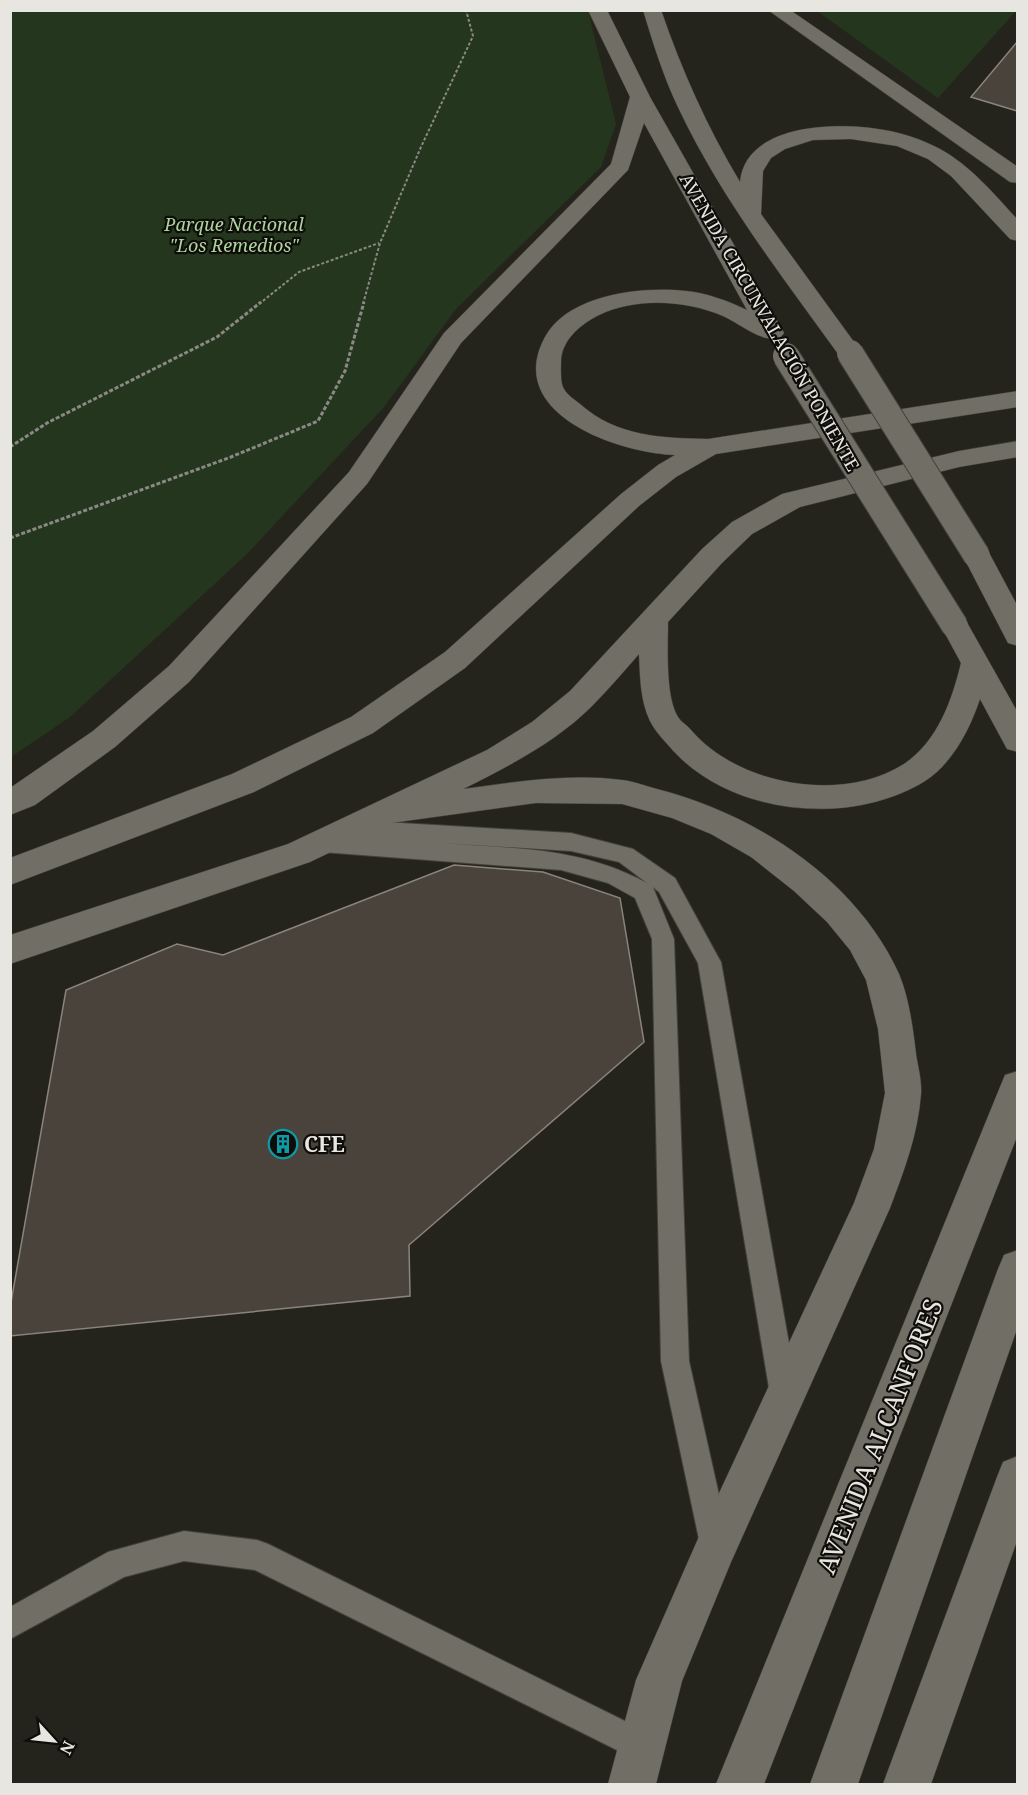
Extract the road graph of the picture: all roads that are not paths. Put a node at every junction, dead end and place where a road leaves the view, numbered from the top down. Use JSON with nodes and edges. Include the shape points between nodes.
{"nodes":[{"id":1,"x":597,"y":10,"type":"edge"},
{"id":2,"x":652,"y":10,"type":"edge"},
{"id":3,"x":777,"y":10,"type":"edge"},
{"id":4,"x":640,"y":97,"type":"junction"},
{"id":5,"x":1017,"y":177,"type":"edge"},
{"id":6,"x":750,"y":216,"type":"junction"},
{"id":7,"x":1017,"y":234,"type":"edge"},
{"id":8,"x":772,"y":332,"type":"junction"},
{"id":9,"x":1013,"y":398,"type":"edge"},
{"id":10,"x":709,"y":447,"type":"junction"},
{"id":11,"x":1017,"y":449,"type":"edge"},
{"id":12,"x":983,"y":566,"type":"junction"},
{"id":13,"x":1017,"y":592,"type":"edge"},
{"id":14,"x":654,"y":621,"type":"junction"},
{"id":15,"x":1017,"y":636,"type":"edge"},
{"id":16,"x":975,"y":663,"type":"junction"},
{"id":17,"x":1017,"y":741,"type":"edge"},
{"id":18,"x":10,"y":803,"type":"edge"},
{"id":19,"x":390,"y":811,"type":"junction"},
{"id":20,"x":351,"y":829,"type":"junction"},
{"id":21,"x":322,"y":843,"type":"junction"},
{"id":22,"x":10,"y":872,"type":"edge"},
{"id":23,"x":10,"y":950,"type":"edge"},
{"id":24,"x":1017,"y":1087,"type":"edge"},
{"id":25,"x":1017,"y":1269,"type":"edge"},
{"id":26,"x":784,"y":1396,"type":"junction"},
{"id":27,"x":1017,"y":1477,"type":"edge"},
{"id":28,"x":716,"y":1547,"type":"junction"},
{"id":29,"x":10,"y":1624,"type":"edge"},
{"id":30,"x":642,"y":1746,"type":"junction"},
{"id":31,"x":632,"y":1785,"type":"edge"},
{"id":32,"x":740,"y":1785,"type":"edge"},
{"id":33,"x":834,"y":1785,"type":"edge"},
{"id":34,"x":907,"y":1785,"type":"edge"}],
"edges":[{"from":1,"to":4,"type":"main road","name":"AVENIDA CIRCUNVALACIÓN PONIENTE"},
{"from":2,"to":6,"type":"main road","name":"AVENIDA CIRCUNVALACIÓN PONIENTE","via":[[660,42],[696,128]]},
{"from":3,"to":5,"type":"main road"},
{"from":4,"to":8,"type":"main road","name":"AVENIDA CIRCUNVALACIÓN PONIENTE"},
{"from":4,"to":18,"type":"main road","via":[[621,166],[452,338],[357,478],[179,674],[104,739]]},
{"from":6,"to":7,"type":"main road","via":[[753,168],[764,153],[782,142],[846,132],[886,136],[937,156],[966,178]]},
{"from":6,"to":12,"type":"main road","name":"AVENIDA CIRCUNVALACIÓN PONIENTE","bridge":true,"via":[[850,353]]},
{"from":8,"to":10,"type":"main road","via":[[725,308],[688,298],[647,296],[614,301],[586,311],[560,331],[548,359],[550,388],[573,412],[614,437],[673,448]]},
{"from":8,"to":16,"type":"main road","name":"AVENIDA CIRCUNVALACIÓN PONIENTE","bridge":true},
{"from":9,"to":10,"type":"main road"},
{"from":10,"to":22,"type":"main road","via":[[667,471],[630,500],[454,660],[362,725],[243,783]]},
{"from":11,"to":14,"type":"main road","via":[[959,459],[791,500],[742,528]]},
{"from":12,"to":13,"type":"main road"},
{"from":12,"to":15,"type":"main road"},
{"from":14,"to":16,"type":"main road","via":[[655,679],[664,720],[695,755],[736,781],[787,795],[829,797],[865,792],[915,771],[942,746],[970,692]]},
{"from":14,"to":19,"type":"main road","via":[[581,699],[543,730],[498,758]]},
{"from":16,"to":17,"type":"main road"},
{"from":19,"to":20,"type":"main road"},
{"from":19,"to":26,"type":"main road","via":[[536,791],[622,792],[678,807],[722,825],[762,848],[806,881],[862,940],[883,977],[896,1029],[903,1093],[893,1149],[871,1208]]},
{"from":20,"to":21,"type":"main road"},
{"from":20,"to":26,"type":"lane","via":[[571,842],[625,855],[667,885],[709,962]]},
{"from":21,"to":23,"type":"main road"},
{"from":21,"to":28,"type":"lane","via":[[561,861],[614,876],[644,892],[663,939],[675,1361]]},
{"from":24,"to":32,"type":"main road","name":"AVENIDA ALCANFORES"},
{"from":25,"to":33,"type":"main road"},
{"from":26,"to":28,"type":"main road"},
{"from":27,"to":34,"type":"main road"},
{"from":28,"to":30,"type":"main road","via":[[658,1680]]},
{"from":29,"to":30,"type":"lane","via":[[119,1563],[184,1546],[257,1555]]},
{"from":30,"to":31,"type":"main road"}]}
